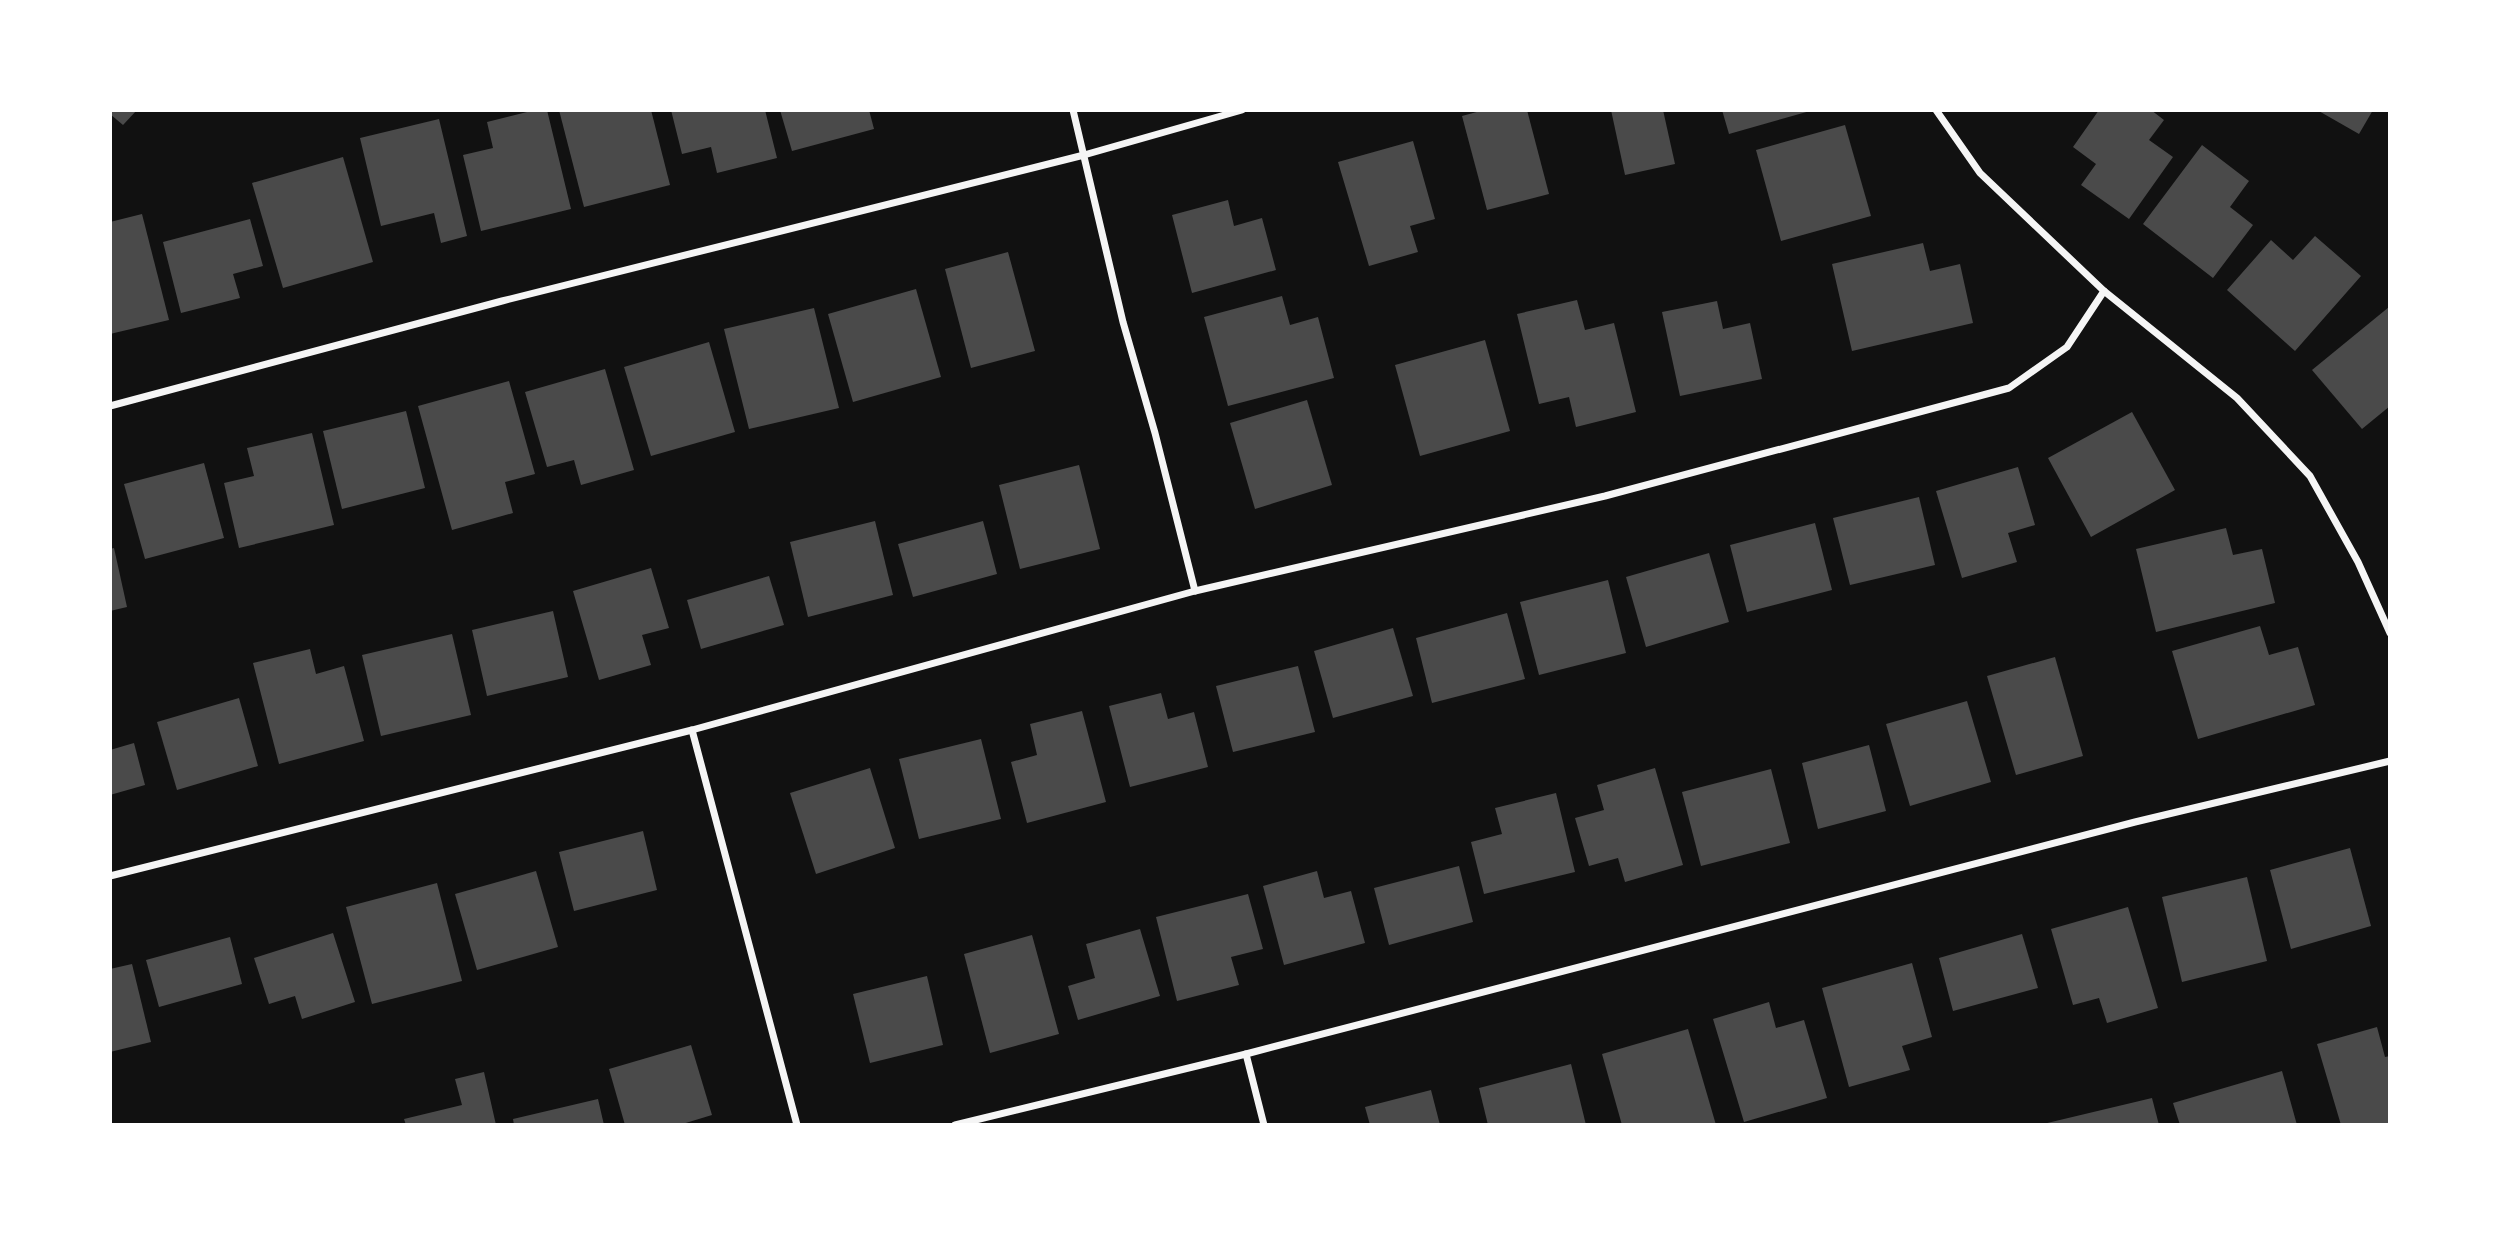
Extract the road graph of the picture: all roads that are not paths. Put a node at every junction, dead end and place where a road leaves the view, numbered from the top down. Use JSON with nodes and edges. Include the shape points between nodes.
{"nodes":[{"id":1,"x":1073,"y":110,"type":"edge"},
{"id":2,"x":1242,"y":110,"type":"edge"},
{"id":3,"x":1936,"y":110,"type":"edge"},
{"id":4,"x":1084,"y":155,"type":"junction"},
{"id":5,"x":2104,"y":291,"type":"junction"},
{"id":6,"x":110,"y":406,"type":"edge"},
{"id":7,"x":1195,"y":591,"type":"junction"},
{"id":8,"x":2390,"y":634,"type":"edge"},
{"id":9,"x":692,"y":730,"type":"junction"},
{"id":10,"x":2390,"y":761,"type":"edge"},
{"id":11,"x":110,"y":876,"type":"edge"},
{"id":12,"x":1246,"y":1054,"type":"junction"},
{"id":13,"x":797,"y":1125,"type":"edge"},
{"id":14,"x":955,"y":1125,"type":"edge"},
{"id":15,"x":1264,"y":1125,"type":"edge"}],
"edges":[{"from":1,"to":4,"type":"street"},
{"from":2,"to":4,"type":"street"},
{"from":3,"to":5,"type":"street","via":[[1980,173]]},
{"from":4,"to":6,"type":"street","via":[[516,297]]},
{"from":4,"to":7,"type":"street"},
{"from":5,"to":7,"type":"street","via":[[2067,347],[2008,388],[1605,496]]},
{"from":5,"to":8,"type":"street","via":[[2237,398],[2310,476],[2358,562]]},
{"from":7,"to":9,"type":"street"},
{"from":9,"to":11,"type":"street"},
{"from":9,"to":13,"type":"street"},
{"from":10,"to":12,"type":"street","via":[[2134,822]]},
{"from":12,"to":14,"type":"street"},
{"from":12,"to":15,"type":"street"}]}
